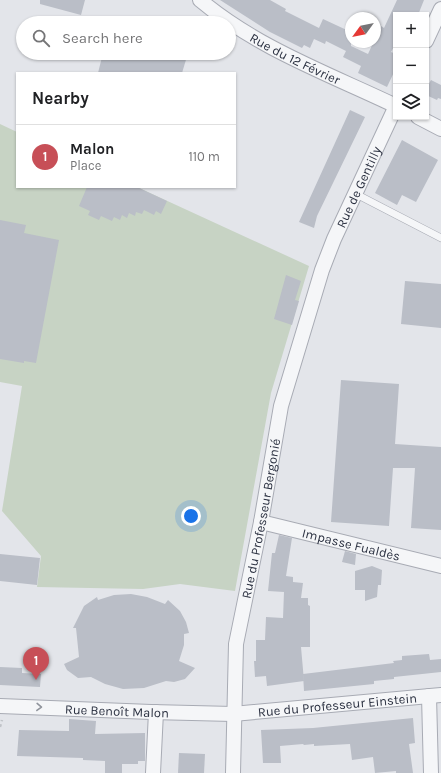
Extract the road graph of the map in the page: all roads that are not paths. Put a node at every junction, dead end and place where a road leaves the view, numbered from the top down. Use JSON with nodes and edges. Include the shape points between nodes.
{"nodes":[{"id":1,"x":200,"y":0,"type":"edge"},
{"id":2,"x":441,"y":9,"type":"edge"},
{"id":3,"x":222,"y":16,"type":"edge"},
{"id":4,"x":236,"y":26,"type":"edge"},
{"id":5,"x":429,"y":35,"type":"edge"},
{"id":6,"x":393,"y":105,"type":"edge"},
{"id":7,"x":393,"y":113,"type":"edge"},
{"id":8,"x":424,"y":120,"type":"edge"},
{"id":9,"x":441,"y":129,"type":"edge"},
{"id":10,"x":356,"y":194,"type":"junction"},
{"id":11,"x":441,"y":238,"type":"edge"},
{"id":12,"x":322,"y":270,"type":"joint"},
{"id":13,"x":261,"y":522,"type":"junction"},
{"id":14,"x":441,"y":566,"type":"edge"},
{"id":15,"x":435,"y":696,"type":"edge"},
{"id":16,"x":0,"y":706,"type":"edge"},
{"id":17,"x":156,"y":712,"type":"junction"},
{"id":18,"x":233,"y":714,"type":"junction"},
{"id":19,"x":153,"y":773,"type":"edge"},
{"id":20,"x":233,"y":773,"type":"edge"},
{"id":21,"x":431,"y":773,"type":"edge"}],
"edges":[{"from":1,"to":3,"type":"street","name":"Rue du 12 Février"},
{"from":2,"to":5,"type":"street"},
{"from":4,"to":6,"type":"street","name":"Rue du 12 Février","via":[[315,69]]},
{"from":7,"to":10,"type":"street","name":"Rue de Gentilly"},
{"from":8,"to":9,"type":"street"},
{"from":10,"to":11,"type":"lane"},
{"from":10,"to":12,"type":"street","name":"Rue de Gentilly"},
{"from":12,"to":13,"type":"street","name":"Rue du Professeur Bergonié","via":[[281,406]]},
{"from":13,"to":14,"type":"street","name":"Impasse Fualdès"},
{"from":13,"to":18,"type":"street","name":"Rue du Professeur Bergonié","via":[[236,644]]},
{"from":15,"to":18,"type":"street","name":"Rue du Professeur Einstein"},
{"from":15,"to":21,"type":"street"},
{"from":16,"to":17,"type":"street","name":"Rue Benoît Malon","one_way":true},
{"from":17,"to":18,"type":"street","name":"Rue Benoît Malon"},
{"from":17,"to":19,"type":"street"},
{"from":18,"to":20,"type":"street","name":"Rue du Professeur Bergonié"}]}
